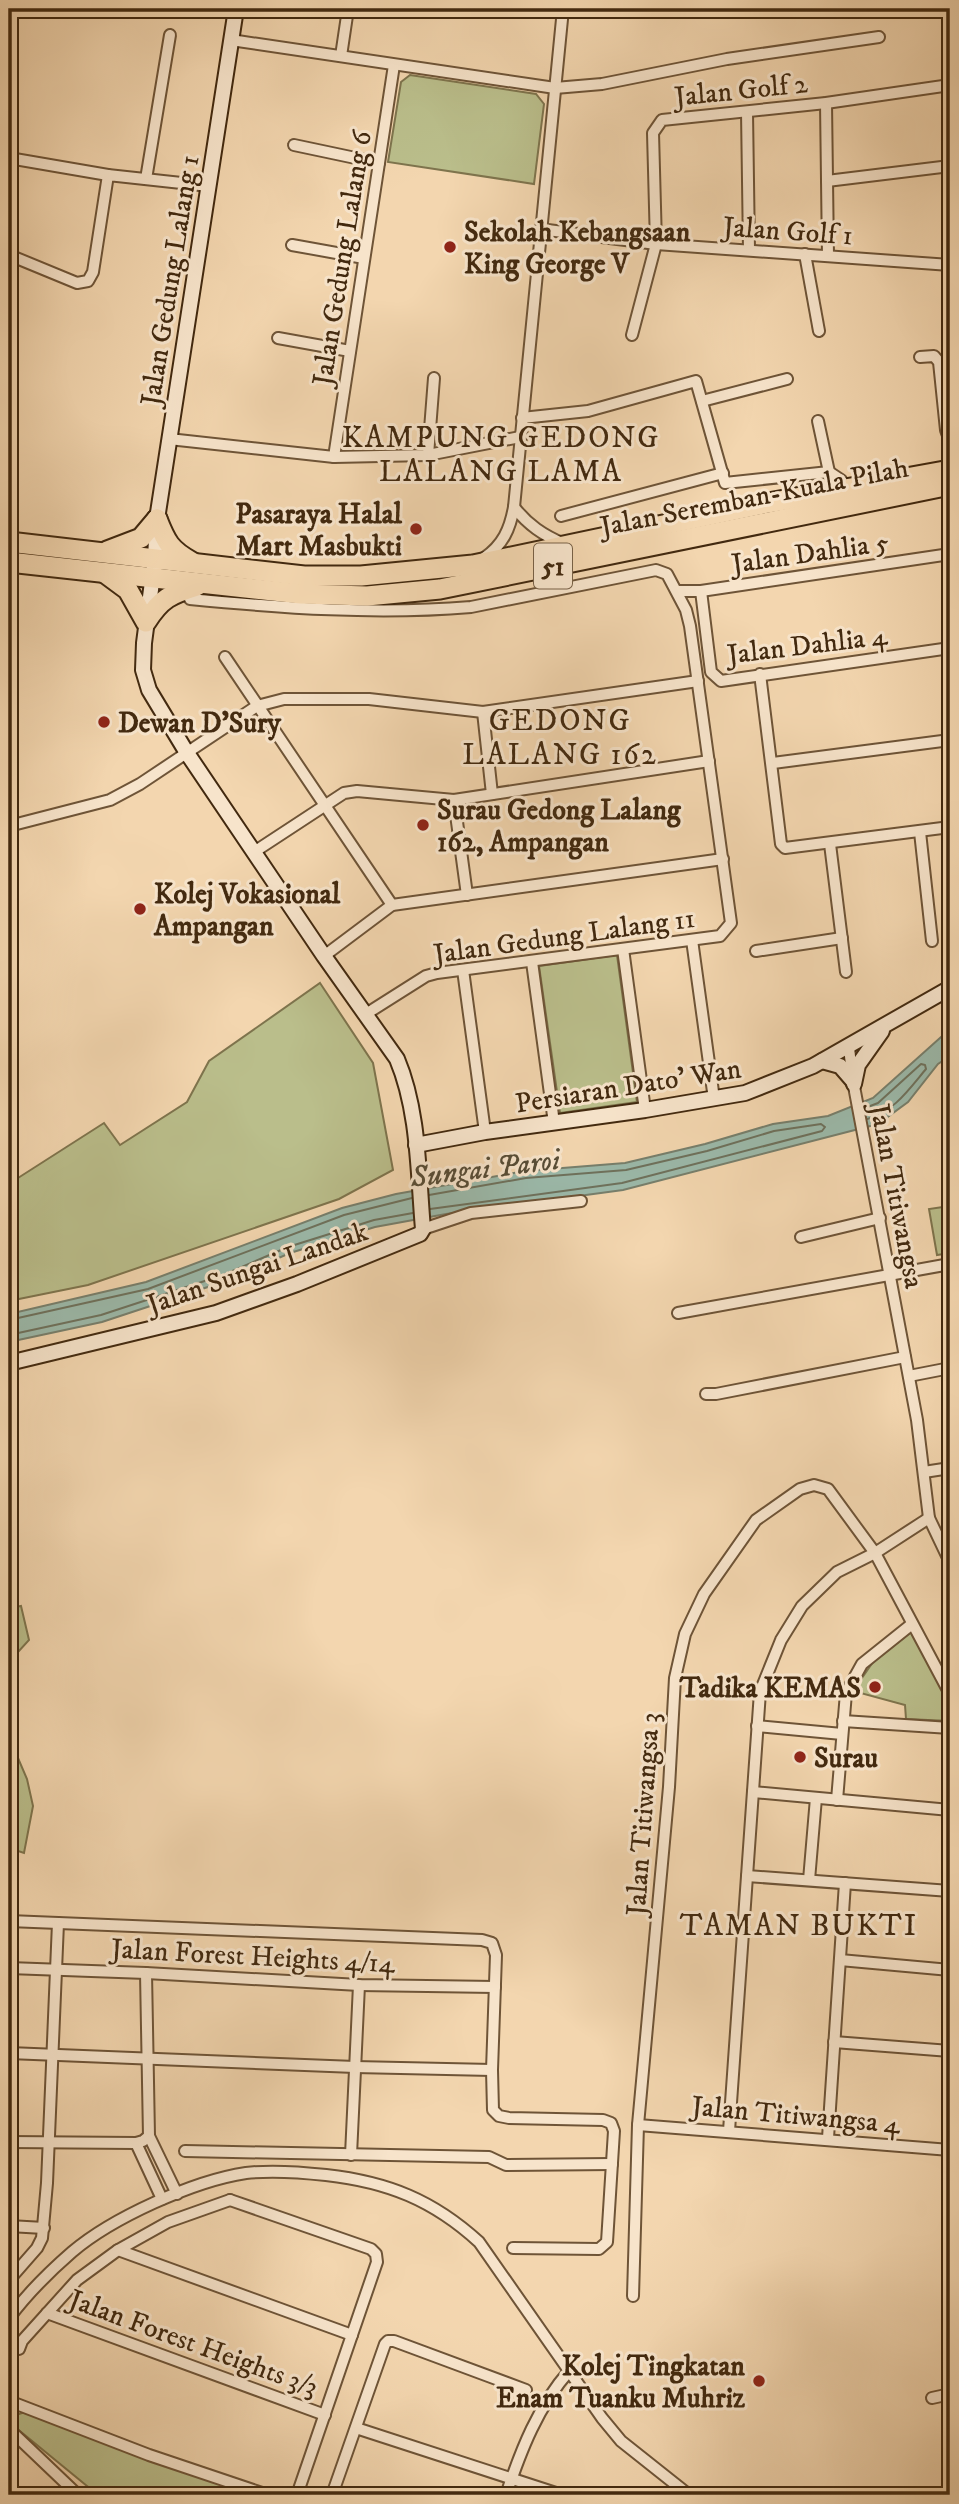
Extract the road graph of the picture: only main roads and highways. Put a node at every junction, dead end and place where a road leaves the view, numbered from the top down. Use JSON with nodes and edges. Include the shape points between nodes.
{"nodes":[{"id":1,"x":950,"y":470,"type":"edge"},
{"id":2,"x":884,"y":482,"type":"junction"},
{"id":3,"x":942,"y":487,"type":"edge"},
{"id":4,"x":9,"y":542,"type":"edge"},
{"id":5,"x":99,"y":552,"type":"junction"},
{"id":6,"x":9,"y":562,"type":"edge"},
{"id":7,"x":196,"y":564,"type":"junction"},
{"id":8,"x":153,"y":568,"type":"junction"},
{"id":9,"x":104,"y":572,"type":"junction"},
{"id":10,"x":204,"y":583,"type":"junction"}],
"edges":[{"from":1,"to":2,"type":"highway","name":"Jalan Seremban-Kuala Pilah","number":"51"},
{"from":2,"to":3,"type":"highway","via":[[894,487],[931,481]]},
{"from":2,"to":7,"type":"highway","name":"Jalan Seremban-Kuala Pilah","number":"51","via":[[473,565],[360,576],[304,576]]},
{"from":3,"to":10,"type":"highway","name":"Jalan Seremban-Kuala Pilah","number":"51","via":[[440,589],[367,596]]},
{"from":4,"to":5,"type":"highway","number":"51"},
{"from":5,"to":7,"type":"highway","via":[[141,538],[157,519],[176,554]]},
{"from":5,"to":8,"type":"highway","number":"51"},
{"from":6,"to":9,"type":"highway","number":"51"},
{"from":7,"to":8,"type":"highway","name":"Jalan Seremban-Kuala Pilah","number":"51"},
{"from":8,"to":9,"type":"highway","number":"51"},
{"from":8,"to":10,"type":"highway","name":"Jalan Seremban-Kuala Pilah","number":"51"},
{"from":9,"to":10,"type":"highway","via":[[128,590],[146,622],[157,605],[172,594]]}]}
